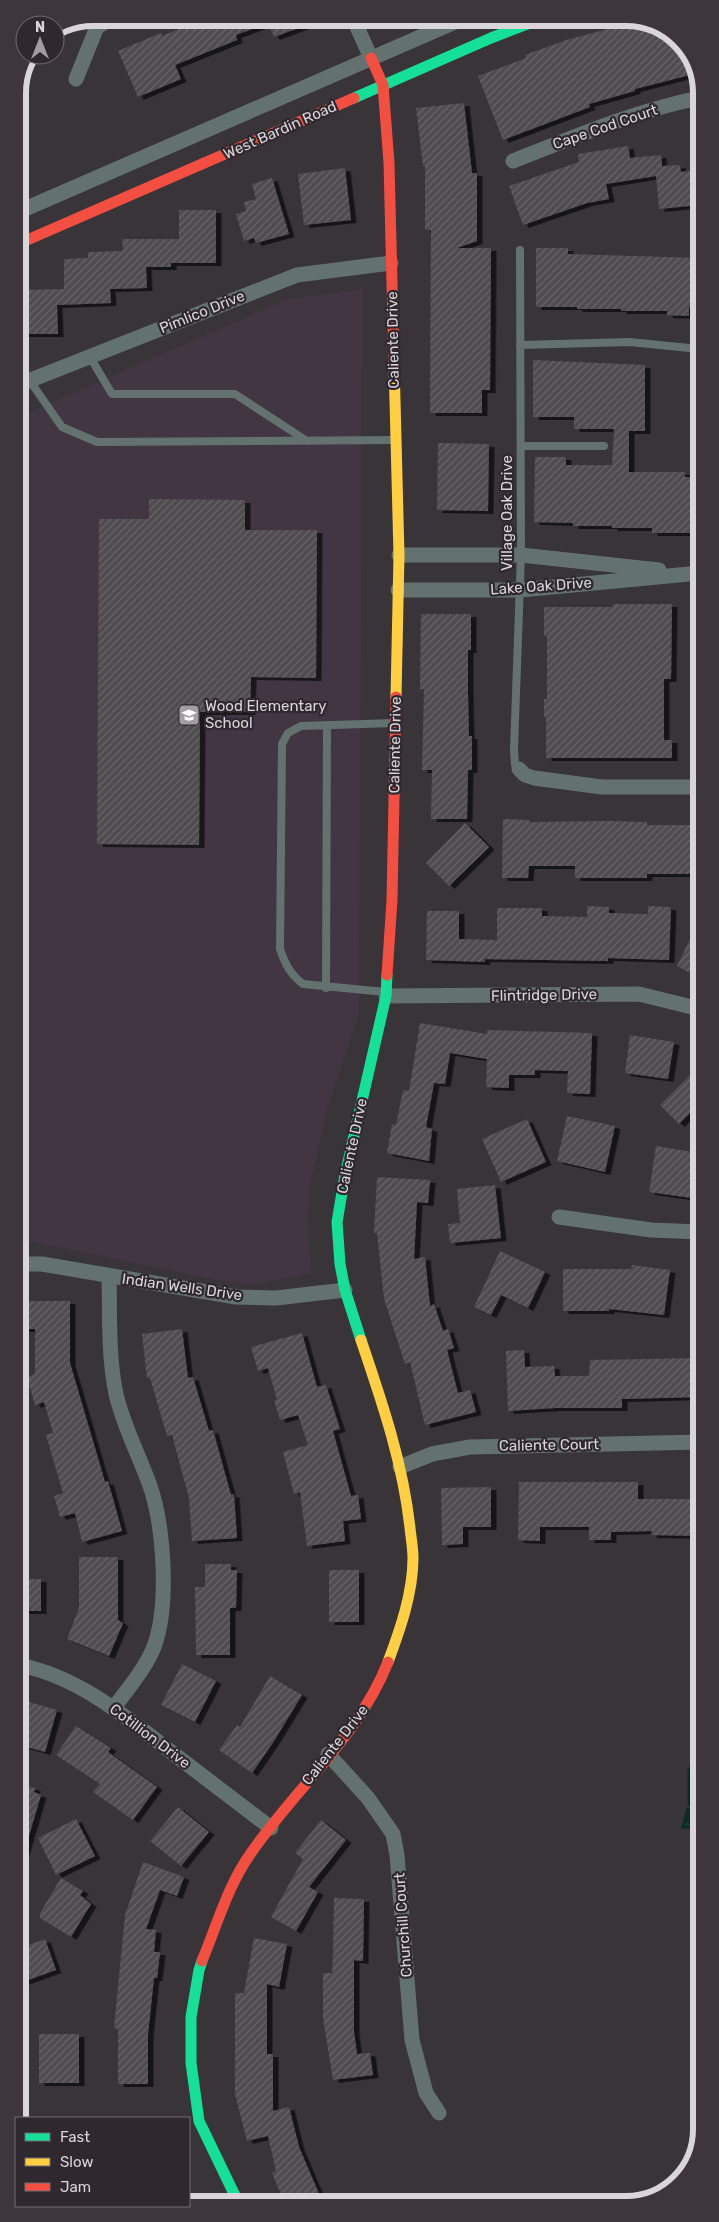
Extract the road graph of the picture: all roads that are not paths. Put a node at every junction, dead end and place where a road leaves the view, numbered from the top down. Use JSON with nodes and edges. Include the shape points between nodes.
{"nodes":[{"id":1,"x":99,"y":26,"type":"edge"},
{"id":2,"x":357,"y":26,"type":"edge"},
{"id":3,"x":445,"y":26,"type":"edge"},
{"id":4,"x":524,"y":26,"type":"edge"},
{"id":5,"x":371,"y":58,"type":"junction"},
{"id":6,"x":76,"y":79,"type":"dead end"},
{"id":7,"x":383,"y":85,"type":"junction"},
{"id":8,"x":693,"y":99,"type":"edge"},
{"id":9,"x":513,"y":161,"type":"dead end"},
{"id":10,"x":26,"y":209,"type":"edge"},
{"id":11,"x":26,"y":241,"type":"edge"},
{"id":12,"x":520,"y":250,"type":"dead end"},
{"id":13,"x":392,"y":263,"type":"junction"},
{"id":14,"x":520,"y":345,"type":"junction"},
{"id":15,"x":693,"y":347,"type":"edge"},
{"id":16,"x":90,"y":357,"type":"junction"},
{"id":17,"x":26,"y":382,"type":"edge"},
{"id":18,"x":26,"y":385,"type":"edge"},
{"id":19,"x":396,"y":440,"type":"junction"},
{"id":20,"x":307,"y":441,"type":"junction"},
{"id":21,"x":521,"y":446,"type":"junction"},
{"id":22,"x":604,"y":446,"type":"dead end"},
{"id":23,"x":399,"y":555,"type":"junction"},
{"id":24,"x":521,"y":555,"type":"junction"},
{"id":25,"x":693,"y":572,"type":"edge"},
{"id":26,"x":683,"y":573,"type":"junction"},
{"id":27,"x":398,"y":590,"type":"junction"},
{"id":28,"x":520,"y":590,"type":"junction"},
{"id":29,"x":396,"y":723,"type":"junction"},
{"id":30,"x":327,"y":726,"type":"junction"},
{"id":31,"x":519,"y":770,"type":"joint"},
{"id":32,"x":693,"y":787,"type":"edge"},
{"id":33,"x":326,"y":988,"type":"junction"},
{"id":34,"x":386,"y":994,"type":"junction"},
{"id":35,"x":693,"y":1007,"type":"edge"},
{"id":36,"x":559,"y":1217,"type":"dead end"},
{"id":37,"x":693,"y":1232,"type":"edge"},
{"id":38,"x":26,"y":1264,"type":"edge"},
{"id":39,"x":109,"y":1276,"type":"junction"},
{"id":40,"x":345,"y":1290,"type":"junction"},
{"id":41,"x":693,"y":1442,"type":"edge"},
{"id":42,"x":400,"y":1467,"type":"junction"},
{"id":43,"x":26,"y":1666,"type":"edge"},
{"id":44,"x":114,"y":1708,"type":"junction"},
{"id":45,"x":328,"y":1754,"type":"junction"},
{"id":46,"x":271,"y":1828,"type":"junction"},
{"id":47,"x":439,"y":2113,"type":"dead end"},
{"id":48,"x":194,"y":2121,"type":"edge"},
{"id":49,"x":235,"y":2196,"type":"edge"}],
"edges":[{"from":1,"to":6,"type":"street"},
{"from":2,"to":5,"type":"street","name":"Caliente Drive"},
{"from":3,"to":5,"type":"street","name":"West Bardin Road"},
{"from":4,"to":7,"type":"street","name":"West Bardin Road"},
{"from":5,"to":7,"type":"street","name":"Caliente Drive"},
{"from":5,"to":10,"type":"street","name":"West Bardin Road"},
{"from":7,"to":11,"type":"street","name":"West Bardin Road"},
{"from":7,"to":13,"type":"street","name":"Caliente Drive"},
{"from":8,"to":9,"type":"street","name":"Cape Cod Court","via":[[582,134]]},
{"from":12,"to":14,"type":"lane","name":"Village Oak Drive"},
{"from":13,"to":16,"type":"street","name":"Pimlico Drive","via":[[297,275]]},
{"from":13,"to":19,"type":"street","name":"Caliente Drive"},
{"from":14,"to":15,"type":"lane","via":[[630,342]]},
{"from":14,"to":21,"type":"lane","name":"Village Oak Drive"},
{"from":16,"to":17,"type":"street","name":"Pimlico Drive"},
{"from":16,"to":20,"type":"lane","via":[[112,394],[235,394]]},
{"from":18,"to":20,"type":"lane","via":[[62,427],[97,442]]},
{"from":19,"to":20,"type":"lane"},
{"from":19,"to":23,"type":"street","name":"Caliente Drive"},
{"from":21,"to":22,"type":"lane"},
{"from":21,"to":24,"type":"lane","name":"Village Oak Drive"},
{"from":23,"to":24,"type":"street","name":"Lake Oak Drive"},
{"from":23,"to":27,"type":"street","name":"Caliente Drive"},
{"from":24,"to":26,"type":"street","name":"Lake Oak Drive"},
{"from":24,"to":28,"type":"lane","name":"Village Oak Drive"},
{"from":25,"to":26,"type":"street","name":"Lake Oak Drive"},
{"from":26,"to":28,"type":"street","name":"Lake Oak Drive"},
{"from":27,"to":28,"type":"street","name":"Lake Oak Drive"},
{"from":27,"to":29,"type":"street","name":"Caliente Drive"},
{"from":28,"to":31,"type":"lane","name":"Village Oak Drive","via":[[514,749]]},
{"from":29,"to":30,"type":"lane"},
{"from":29,"to":34,"type":"street","name":"Caliente Drive","via":[[392,900]]},
{"from":30,"to":33,"type":"lane"},
{"from":30,"to":33,"type":"lane","via":[[301,726],[288,733],[282,744],[280,948],[288,970],[302,984]]},
{"from":31,"to":32,"type":"street","via":[[534,778],[602,787]]},
{"from":33,"to":34,"type":"lane"},
{"from":34,"to":35,"type":"street","name":"Flintridge Drive","via":[[640,994]]},
{"from":34,"to":40,"type":"street","name":"Caliente Drive","via":[[337,1222]]},
{"from":36,"to":37,"type":"street","via":[[651,1230]]},
{"from":38,"to":39,"type":"street","name":"Indian Wells Drive"},
{"from":39,"to":40,"type":"street","name":"Indian Wells Drive","via":[[236,1297],[276,1298]]},
{"from":39,"to":44,"type":"street","via":[[116,1392],[150,1485],[159,1528],[164,1594],[161,1624],[154,1646]]},
{"from":40,"to":42,"type":"street","name":"Caliente Drive","via":[[392,1430]]},
{"from":41,"to":42,"type":"street","name":"Caliente Court","via":[[470,1447],[432,1454]]},
{"from":42,"to":45,"type":"street","name":"Caliente Drive","via":[[407,1500],[412,1558],[410,1585],[397,1638],[364,1711]]},
{"from":43,"to":44,"type":"street","name":"Cotillion Drive","via":[[59,1676]]},
{"from":44,"to":46,"type":"street","name":"Cotillion Drive"},
{"from":45,"to":46,"type":"street","name":"Caliente Drive"},
{"from":45,"to":47,"type":"street","name":"Churchill Court","via":[[368,1798],[393,1834],[412,2040],[426,2093]]},
{"from":46,"to":48,"type":"street","name":"Caliente Drive","via":[[250,1854],[233,1884],[199,1970],[191,2017]]},
{"from":48,"to":49,"type":"street","name":"Caliente Drive"}]}
